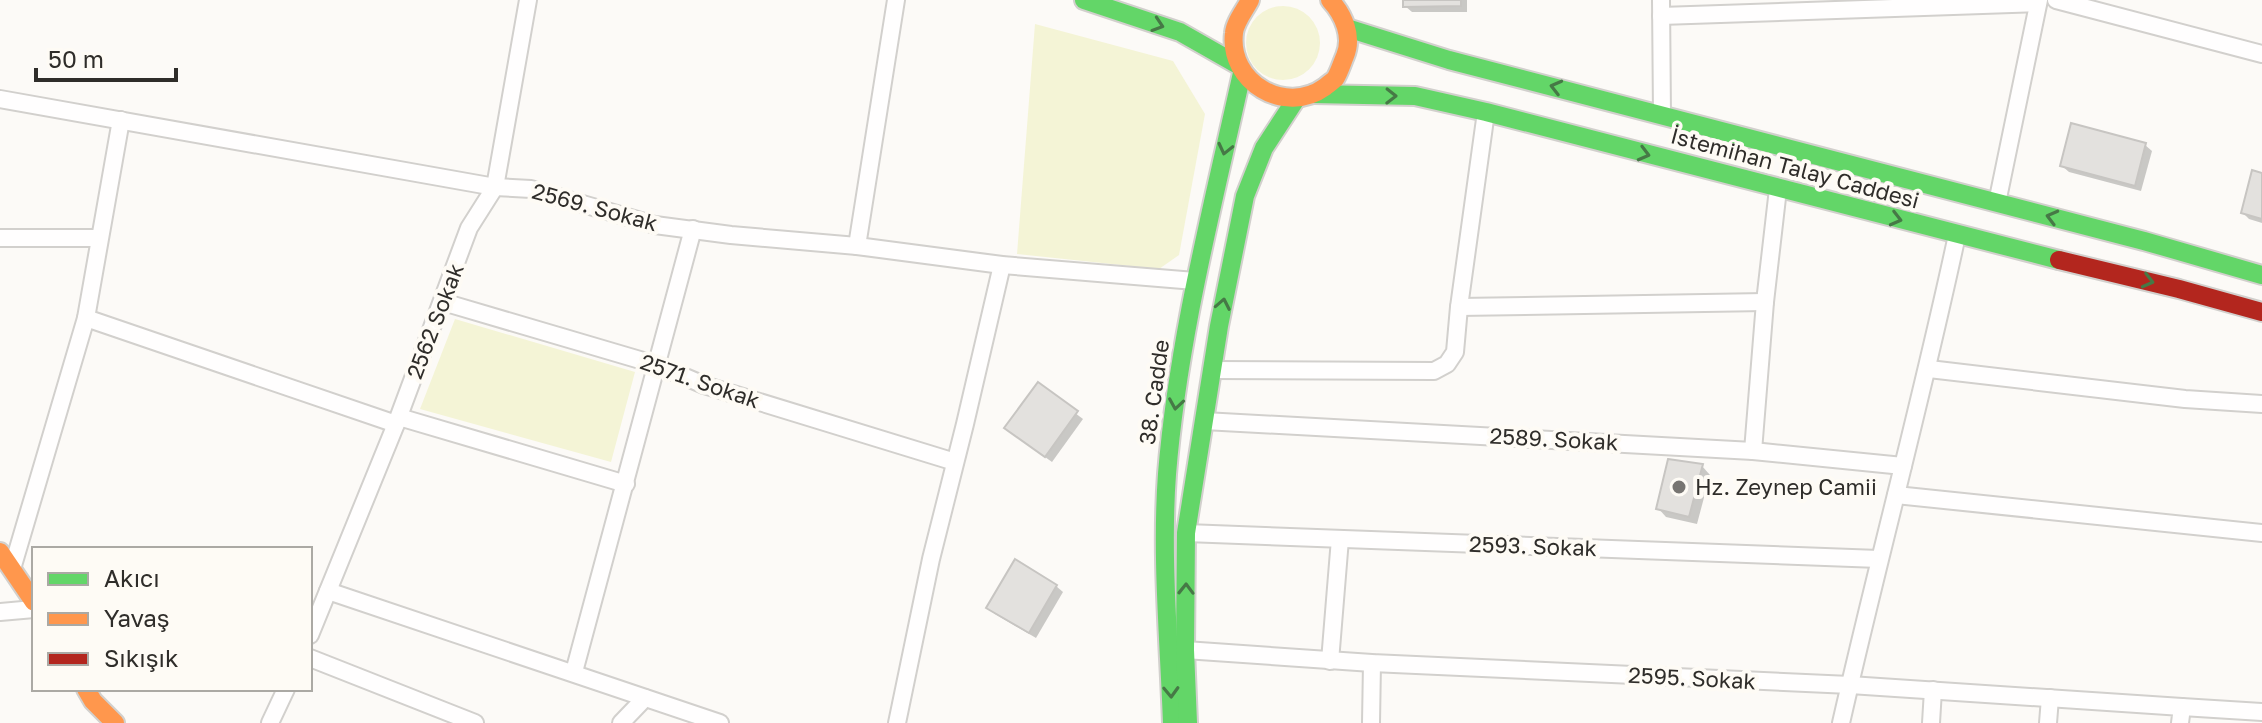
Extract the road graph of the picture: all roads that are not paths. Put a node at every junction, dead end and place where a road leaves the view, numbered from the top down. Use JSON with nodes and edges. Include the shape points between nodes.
{"nodes":[{"id":1,"x":528,"y":0,"type":"edge"},
{"id":2,"x":896,"y":0,"type":"edge"},
{"id":3,"x":1084,"y":0,"type":"edge"},
{"id":4,"x":1250,"y":0,"type":"edge"},
{"id":5,"x":2056,"y":0,"type":"edge"},
{"id":6,"x":1334,"y":2,"type":"edge"},
{"id":7,"x":2038,"y":2,"type":"edge"},
{"id":8,"x":1661,"y":8,"type":"edge"},
{"id":9,"x":1347,"y":28,"type":"junction"},
{"id":10,"x":2262,"y":54,"type":"edge"},
{"id":11,"x":1240,"y":69,"type":"junction"},
{"id":12,"x":1304,"y":96,"type":"junction"},
{"id":13,"x":0,"y":99,"type":"edge"},
{"id":14,"x":1486,"y":112,"type":"junction"},
{"id":15,"x":1662,"y":114,"type":"junction"},
{"id":16,"x":121,"y":120,"type":"junction"},
{"id":17,"x":495,"y":187,"type":"junction"},
{"id":18,"x":1778,"y":189,"type":"junction"},
{"id":19,"x":1997,"y":203,"type":"junction"},
{"id":20,"x":693,"y":229,"type":"junction"},
{"id":21,"x":1957,"y":235,"type":"junction"},
{"id":22,"x":0,"y":238,"type":"edge"},
{"id":23,"x":99,"y":238,"type":"junction"},
{"id":24,"x":857,"y":246,"type":"junction"},
{"id":25,"x":1002,"y":265,"type":"junction"},
{"id":26,"x":2262,"y":275,"type":"edge"},
{"id":27,"x":1195,"y":281,"type":"junction"},
{"id":28,"x":443,"y":302,"type":"junction"},
{"id":29,"x":1765,"y":302,"type":"junction"},
{"id":30,"x":1459,"y":307,"type":"junction"},
{"id":31,"x":2262,"y":312,"type":"edge"},
{"id":32,"x":86,"y":318,"type":"junction"},
{"id":33,"x":657,"y":365,"type":"junction"},
{"id":34,"x":1929,"y":369,"type":"junction"},
{"id":35,"x":1212,"y":370,"type":"junction"},
{"id":36,"x":2262,"y":404,"type":"edge"},
{"id":37,"x":398,"y":420,"type":"junction"},
{"id":38,"x":1204,"y":421,"type":"junction"},
{"id":39,"x":1753,"y":451,"type":"junction"},
{"id":40,"x":955,"y":462,"type":"junction"},
{"id":41,"x":1903,"y":466,"type":"junction"},
{"id":42,"x":626,"y":484,"type":"junction"},
{"id":43,"x":1896,"y":495,"type":"junction"},
{"id":44,"x":1186,"y":533,"type":"junction"},
{"id":45,"x":2262,"y":533,"type":"edge"},
{"id":46,"x":1340,"y":539,"type":"junction"},
{"id":47,"x":0,"y":552,"type":"edge"},
{"id":48,"x":1879,"y":559,"type":"junction"},
{"id":49,"x":12,"y":569,"type":"junction"},
{"id":50,"x":328,"y":591,"type":"junction"},
{"id":51,"x":32,"y":599,"type":"edge"},
{"id":52,"x":32,"y":609,"type":"edge"},
{"id":53,"x":0,"y":612,"type":"edge"},
{"id":54,"x":312,"y":630,"type":"edge"},
{"id":55,"x":1185,"y":650,"type":"junction"},
{"id":56,"x":312,"y":659,"type":"edge"},
{"id":57,"x":1330,"y":661,"type":"junction"},
{"id":58,"x":1372,"y":663,"type":"junction"},
{"id":59,"x":574,"y":672,"type":"junction"},
{"id":60,"x":1850,"y":685,"type":"junction"},
{"id":61,"x":1933,"y":690,"type":"junction"},
{"id":62,"x":87,"y":691,"type":"edge"},
{"id":63,"x":285,"y":691,"type":"edge"},
{"id":64,"x":645,"y":698,"type":"junction"},
{"id":65,"x":2050,"y":698,"type":"junction"},
{"id":66,"x":2262,"y":712,"type":"edge"},
{"id":67,"x":2181,"y":715,"type":"edge"},
{"id":68,"x":115,"y":723,"type":"edge"},
{"id":69,"x":270,"y":723,"type":"edge"},
{"id":70,"x":475,"y":723,"type":"edge"},
{"id":71,"x":621,"y":723,"type":"edge"},
{"id":72,"x":720,"y":723,"type":"edge"},
{"id":73,"x":897,"y":723,"type":"edge"},
{"id":74,"x":1172,"y":723,"type":"edge"},
{"id":75,"x":1188,"y":723,"type":"edge"},
{"id":76,"x":1371,"y":723,"type":"edge"},
{"id":77,"x":1841,"y":723,"type":"edge"},
{"id":78,"x":1931,"y":723,"type":"edge"},
{"id":79,"x":2048,"y":723,"type":"edge"}],
"edges":[{"from":1,"to":17,"type":"street","name":"2562 Sokak"},
{"from":2,"to":24,"type":"street"},
{"from":3,"to":11,"type":"street","one_way":true,"via":[[1180,32]]},
{"from":4,"to":11,"type":"street","name":"38. Cadde","via":[[1234,28]]},
{"from":5,"to":10,"type":"street"},
{"from":6,"to":9,"type":"street"},
{"from":7,"to":8,"type":"street"},
{"from":7,"to":19,"type":"street"},
{"from":8,"to":15,"type":"street"},
{"from":9,"to":12,"type":"street","via":[[1345,60],[1332,80]]},
{"from":15,"to":9,"type":"street","name":"İstemihan Talay Caddesi","one_way":true,"via":[[1449,60]]},
{"from":11,"to":12,"type":"street","name":"İstemihan Talay Caddesi","via":[[1266,93]]},
{"from":11,"to":27,"type":"street","name":"38. Cadde","one_way":true},
{"from":12,"to":14,"type":"street","name":"İstemihan Talay Caddesi","one_way":true,"via":[[1415,96]]},
{"from":35,"to":12,"type":"street","one_way":true,"via":[[1245,196],[1264,148]]},
{"from":13,"to":16,"type":"street","name":"2569. Sokak"},
{"from":14,"to":18,"type":"street","name":"İstemihan Talay Caddesi","one_way":true},
{"from":14,"to":30,"type":"street"},
{"from":15,"to":19,"type":"street","name":"İstemihan Talay Caddesi"},
{"from":16,"to":17,"type":"street","name":"2569. Sokak"},
{"from":16,"to":23,"type":"street"},
{"from":17,"to":20,"type":"street","name":"2569. Sokak","via":[[531,189],[655,225]]},
{"from":17,"to":28,"type":"street","name":"2562 Sokak","via":[[469,228]]},
{"from":18,"to":21,"type":"street","name":"İstemihan Talay Caddesi","one_way":true},
{"from":18,"to":29,"type":"street"},
{"from":26,"to":19,"type":"street","name":"İstemihan Talay Caddesi","one_way":true},
{"from":20,"to":24,"type":"street","name":"2569. Sokak"},
{"from":20,"to":33,"type":"street"},
{"from":21,"to":31,"type":"street","name":"İstemihan Talay Caddesi","one_way":true},
{"from":21,"to":34,"type":"street"},
{"from":22,"to":23,"type":"street"},
{"from":23,"to":32,"type":"street"},
{"from":24,"to":25,"type":"street","name":"2569. Sokak"},
{"from":25,"to":27,"type":"street","name":"2569. Sokak"},
{"from":25,"to":40,"type":"street"},
{"from":27,"to":74,"type":"street","name":"38. Cadde","one_way":true,"via":[[1170,444],[1166,524]]},
{"from":28,"to":33,"type":"street","name":"2571. Sokak"},
{"from":28,"to":37,"type":"street","name":"2562 Sokak"},
{"from":29,"to":30,"type":"street"},
{"from":29,"to":39,"type":"street"},
{"from":30,"to":35,"type":"street","via":[[1455,352],[1434,371]]},
{"from":32,"to":37,"type":"street"},
{"from":32,"to":49,"type":"street"},
{"from":33,"to":40,"type":"street","name":"2571. Sokak","via":[[704,385]]},
{"from":33,"to":42,"type":"street"},
{"from":34,"to":36,"type":"street"},
{"from":34,"to":41,"type":"street"},
{"from":35,"to":38,"type":"street"},
{"from":37,"to":42,"type":"street"},
{"from":37,"to":50,"type":"street","name":"2562 Sokak"},
{"from":38,"to":39,"type":"street","name":"2589. Sokak"},
{"from":38,"to":44,"type":"street"},
{"from":39,"to":41,"type":"street","name":"2589. Sokak"},
{"from":40,"to":73,"type":"street"},
{"from":41,"to":43,"type":"street"},
{"from":42,"to":59,"type":"street"},
{"from":43,"to":45,"type":"street"},
{"from":43,"to":48,"type":"street"},
{"from":44,"to":46,"type":"street","name":"2593. Sokak"},
{"from":55,"to":44,"type":"street","one_way":true},
{"from":46,"to":48,"type":"street","name":"2593. Sokak"},
{"from":46,"to":57,"type":"street"},
{"from":47,"to":49,"type":"street"},
{"from":48,"to":60,"type":"street"},
{"from":49,"to":51,"type":"street"},
{"from":50,"to":54,"type":"street","name":"2562 Sokak"},
{"from":50,"to":59,"type":"street"},
{"from":52,"to":53,"type":"street"},
{"from":55,"to":57,"type":"street","name":"2595. Sokak"},
{"from":55,"to":75,"type":"street"},
{"from":56,"to":70,"type":"street"},
{"from":57,"to":58,"type":"street","name":"2595. Sokak"},
{"from":58,"to":60,"type":"street","name":"2595. Sokak"},
{"from":58,"to":76,"type":"street"},
{"from":59,"to":64,"type":"street"},
{"from":60,"to":61,"type":"street","name":"2595. Sokak"},
{"from":60,"to":77,"type":"street"},
{"from":61,"to":65,"type":"street","name":"2595. Sokak"},
{"from":61,"to":78,"type":"street"},
{"from":62,"to":68,"type":"street"},
{"from":63,"to":69,"type":"street"},
{"from":64,"to":71,"type":"street"},
{"from":64,"to":72,"type":"street"},
{"from":65,"to":67,"type":"street","name":"2595. Sokak"},
{"from":65,"to":79,"type":"street"},
{"from":66,"to":67,"type":"street","name":"2595. Sokak"}]}
